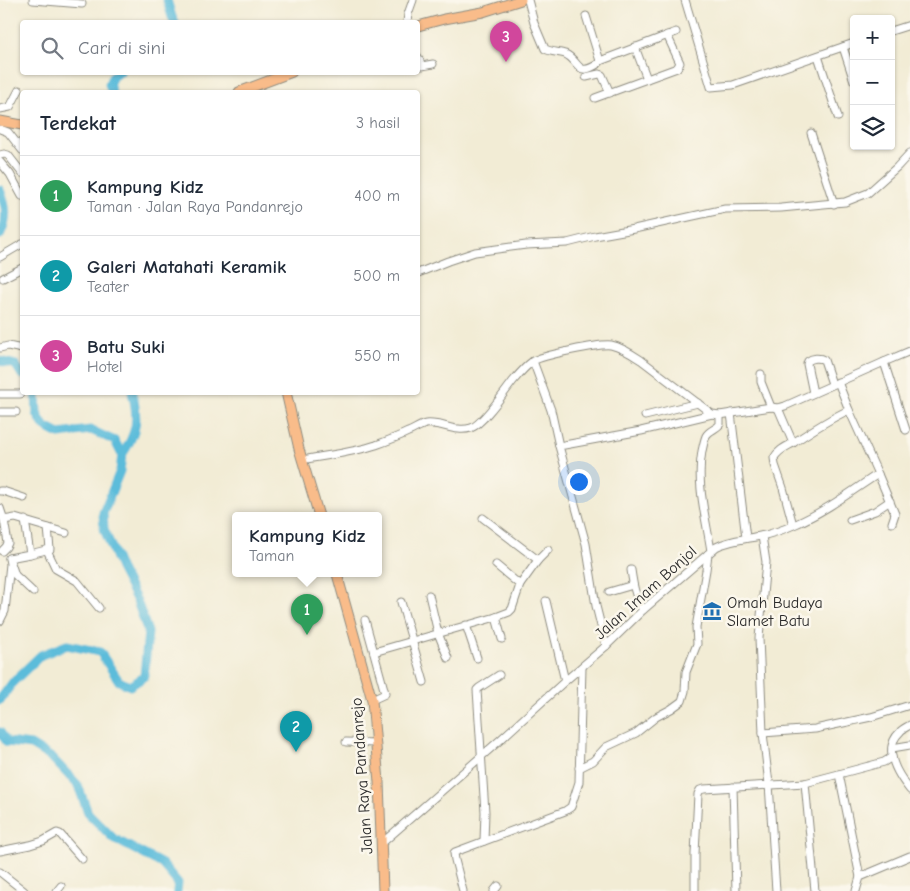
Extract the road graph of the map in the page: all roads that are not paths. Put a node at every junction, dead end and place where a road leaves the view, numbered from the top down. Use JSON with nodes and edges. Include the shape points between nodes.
{"nodes":[{"id":1,"x":33,"y":0,"type":"edge"},
{"id":2,"x":413,"y":0,"type":"edge"},
{"id":3,"x":521,"y":0,"type":"edge"},
{"id":4,"x":528,"y":0,"type":"edge"},
{"id":5,"x":685,"y":0,"type":"edge"},
{"id":6,"x":82,"y":4,"type":"dead end"},
{"id":7,"x":586,"y":16,"type":"dead end"},
{"id":8,"x":407,"y":20,"type":"edge"},
{"id":9,"x":420,"y":25,"type":"edge"},
{"id":10,"x":910,"y":25,"type":"edge"},
{"id":11,"x":895,"y":30,"type":"edge"},
{"id":12,"x":676,"y":32,"type":"dead end"},
{"id":13,"x":668,"y":35,"type":"junction"},
{"id":14,"x":850,"y":44,"type":"edge"},
{"id":15,"x":635,"y":47,"type":"junction"},
{"id":16,"x":843,"y":47,"type":"junction"},
{"id":17,"x":818,"y":56,"type":"junction"},
{"id":18,"x":420,"y":61,"type":"edge"},
{"id":19,"x":600,"y":61,"type":"junction"},
{"id":20,"x":433,"y":64,"type":"dead end"},
{"id":21,"x":850,"y":69,"type":"edge"},
{"id":22,"x":284,"y":75,"type":"edge"},
{"id":23,"x":586,"y":77,"type":"dead end"},
{"id":24,"x":648,"y":79,"type":"junction"},
{"id":25,"x":20,"y":90,"type":"dead end"},
{"id":26,"x":244,"y":90,"type":"edge"},
{"id":27,"x":610,"y":93,"type":"junction"},
{"id":28,"x":595,"y":98,"type":"dead end"},
{"id":29,"x":0,"y":109,"type":"edge"},
{"id":30,"x":838,"y":117,"type":"dead end"},
{"id":31,"x":0,"y":121,"type":"edge"},
{"id":32,"x":20,"y":125,"type":"edge"},
{"id":33,"x":0,"y":130,"type":"edge"},
{"id":34,"x":811,"y":133,"type":"dead end"},
{"id":35,"x":20,"y":147,"type":"edge"},
{"id":36,"x":910,"y":153,"type":"edge"},
{"id":37,"x":0,"y":155,"type":"edge"},
{"id":38,"x":0,"y":162,"type":"edge"},
{"id":39,"x":20,"y":171,"type":"edge"},
{"id":40,"x":20,"y":192,"type":"edge"},
{"id":41,"x":834,"y":204,"type":"junction"},
{"id":42,"x":20,"y":245,"type":"edge"},
{"id":43,"x":0,"y":257,"type":"edge"},
{"id":44,"x":20,"y":269,"type":"edge"},
{"id":45,"x":420,"y":272,"type":"edge"},
{"id":46,"x":3,"y":278,"type":"dead end"},
{"id":47,"x":0,"y":348,"type":"edge"},
{"id":48,"x":20,"y":349,"type":"edge"},
{"id":49,"x":910,"y":351,"type":"edge"},
{"id":50,"x":533,"y":361,"type":"junction"},
{"id":51,"x":884,"y":362,"type":"junction"},
{"id":52,"x":761,"y":374,"type":"dead end"},
{"id":53,"x":835,"y":383,"type":"junction"},
{"id":54,"x":813,"y":393,"type":"junction"},
{"id":55,"x":0,"y":394,"type":"edge"},
{"id":56,"x":20,"y":394,"type":"dead end"},
{"id":57,"x":287,"y":395,"type":"edge"},
{"id":58,"x":698,"y":404,"type":"junction"},
{"id":59,"x":775,"y":407,"type":"junction"},
{"id":60,"x":848,"y":410,"type":"junction"},
{"id":61,"x":0,"y":412,"type":"edge"},
{"id":62,"x":16,"y":412,"type":"dead end"},
{"id":63,"x":731,"y":413,"type":"junction"},
{"id":64,"x":716,"y":415,"type":"junction"},
{"id":65,"x":645,"y":416,"type":"dead end"},
{"id":66,"x":906,"y":430,"type":"dead end"},
{"id":67,"x":793,"y":443,"type":"junction"},
{"id":68,"x":559,"y":446,"type":"junction"},
{"id":69,"x":302,"y":460,"type":"junction"},
{"id":70,"x":878,"y":474,"type":"junction"},
{"id":71,"x":0,"y":491,"type":"edge"},
{"id":72,"x":24,"y":498,"type":"dead end"},
{"id":73,"x":890,"y":501,"type":"junction"},
{"id":74,"x":0,"y":508,"type":"edge"},
{"id":75,"x":318,"y":512,"type":"edge"},
{"id":76,"x":484,"y":518,"type":"dead end"},
{"id":77,"x":4,"y":520,"type":"junction"},
{"id":78,"x":25,"y":520,"type":"junction"},
{"id":79,"x":850,"y":520,"type":"dead end"},
{"id":80,"x":892,"y":523,"type":"dead end"},
{"id":81,"x":793,"y":525,"type":"junction"},
{"id":82,"x":48,"y":528,"type":"junction"},
{"id":83,"x":66,"y":533,"type":"dead end"},
{"id":84,"x":762,"y":536,"type":"junction"},
{"id":85,"x":746,"y":538,"type":"junction"},
{"id":86,"x":1,"y":550,"type":"edge"},
{"id":87,"x":47,"y":550,"type":"junction"},
{"id":88,"x":548,"y":550,"type":"dead end"},
{"id":89,"x":709,"y":552,"type":"junction"},
{"id":90,"x":30,"y":554,"type":"junction"},
{"id":91,"x":9,"y":560,"type":"junction"},
{"id":92,"x":538,"y":560,"type":"junction"},
{"id":93,"x":496,"y":566,"type":"dead end"},
{"id":94,"x":631,"y":570,"type":"dead end"},
{"id":95,"x":337,"y":577,"type":"edge"},
{"id":96,"x":520,"y":585,"type":"junction"},
{"id":97,"x":633,"y":586,"type":"junction"},
{"id":98,"x":33,"y":592,"type":"dead end"},
{"id":99,"x":609,"y":592,"type":"dead end"},
{"id":100,"x":3,"y":596,"type":"edge"},
{"id":101,"x":429,"y":596,"type":"dead end"},
{"id":102,"x":546,"y":601,"type":"dead end"},
{"id":103,"x":401,"y":602,"type":"dead end"},
{"id":104,"x":99,"y":608,"type":"dead end"},
{"id":105,"x":644,"y":610,"type":"junction"},
{"id":106,"x":496,"y":617,"type":"junction"},
{"id":107,"x":1,"y":619,"type":"edge"},
{"id":108,"x":365,"y":620,"type":"dead end"},
{"id":109,"x":466,"y":625,"type":"junction"},
{"id":110,"x":438,"y":633,"type":"junction"},
{"id":111,"x":502,"y":639,"type":"dead end"},
{"id":112,"x":411,"y":640,"type":"junction"},
{"id":113,"x":606,"y":646,"type":"junction"},
{"id":114,"x":374,"y":652,"type":"junction"},
{"id":115,"x":448,"y":658,"type":"dead end"},
{"id":116,"x":477,"y":658,"type":"dead end"},
{"id":117,"x":582,"y":667,"type":"junction"},
{"id":118,"x":500,"y":675,"type":"dead end"},
{"id":119,"x":564,"y":681,"type":"junction"},
{"id":120,"x":424,"y":682,"type":"dead end"},
{"id":121,"x":372,"y":700,"type":"junction"},
{"id":122,"x":910,"y":705,"type":"edge"},
{"id":123,"x":910,"y":725,"type":"edge"},
{"id":124,"x":763,"y":733,"type":"junction"},
{"id":125,"x":346,"y":742,"type":"dead end"},
{"id":126,"x":375,"y":742,"type":"junction"},
{"id":127,"x":910,"y":745,"type":"edge"},
{"id":128,"x":892,"y":748,"type":"junction"},
{"id":129,"x":482,"y":756,"type":"junction"},
{"id":130,"x":892,"y":756,"type":"junction"},
{"id":131,"x":580,"y":768,"type":"junction"},
{"id":132,"x":839,"y":774,"type":"junction"},
{"id":133,"x":805,"y":783,"type":"junction"},
{"id":134,"x":770,"y":784,"type":"junction"},
{"id":135,"x":733,"y":787,"type":"junction"},
{"id":136,"x":910,"y":790,"type":"edge"},
{"id":137,"x":484,"y":841,"type":"junction"},
{"id":138,"x":382,"y":843,"type":"junction"},
{"id":139,"x":0,"y":851,"type":"edge"},
{"id":140,"x":910,"y":856,"type":"edge"},
{"id":141,"x":82,"y":859,"type":"dead end"},
{"id":142,"x":0,"y":872,"type":"edge"},
{"id":143,"x":860,"y":877,"type":"junction"},
{"id":144,"x":24,"y":891,"type":"edge"},
{"id":145,"x":384,"y":891,"type":"edge"},
{"id":146,"x":463,"y":891,"type":"edge"},
{"id":147,"x":695,"y":891,"type":"edge"},
{"id":148,"x":736,"y":891,"type":"edge"},
{"id":149,"x":776,"y":891,"type":"edge"},
{"id":150,"x":815,"y":891,"type":"edge"},
{"id":151,"x":856,"y":891,"type":"edge"}],
"edges":[{"from":1,"to":6,"type":"street"},
{"from":2,"to":8,"type":"street"},
{"from":3,"to":9,"type":"main road"},
{"from":4,"to":19,"type":"street","via":[[545,49],[566,55],[581,69],[588,69]]},
{"from":5,"to":17,"type":"street","via":[[711,87],[733,85]]},
{"from":7,"to":19,"type":"street"},
{"from":10,"to":11,"type":"street"},
{"from":12,"to":13,"type":"street"},
{"from":13,"to":15,"type":"street"},
{"from":13,"to":24,"type":"street","via":[[679,66]]},
{"from":14,"to":16,"type":"street"},
{"from":15,"to":19,"type":"street"},
{"from":15,"to":24,"type":"street"},
{"from":16,"to":17,"type":"street"},
{"from":16,"to":21,"type":"street"},
{"from":17,"to":30,"type":"street"},
{"from":18,"to":20,"type":"street","via":[[422,66]]},
{"from":22,"to":26,"type":"main road"},
{"from":23,"to":27,"type":"street","via":[[602,75]]},
{"from":24,"to":27,"type":"street"},
{"from":25,"to":29,"type":"street","via":[[10,107]]},
{"from":27,"to":28,"type":"street"},
{"from":31,"to":32,"type":"main road"},
{"from":33,"to":35,"type":"street","via":[[8,132]]},
{"from":34,"to":41,"type":"street"},
{"from":36,"to":41,"type":"street","via":[[868,193]]},
{"from":37,"to":39,"type":"street","via":[[9,157]]},
{"from":38,"to":40,"type":"street"},
{"from":41,"to":45,"type":"street","via":[[726,209],[567,243],[475,252]]},
{"from":42,"to":43,"type":"street"},
{"from":44,"to":46,"type":"street"},
{"from":47,"to":48,"type":"street"},
{"from":49,"to":51,"type":"street"},
{"from":50,"to":58,"type":"street","via":[[608,344],[642,360]]},
{"from":50,"to":68,"type":"street","via":[[551,410]]},
{"from":50,"to":69,"type":"street","via":[[470,429],[426,424],[359,450]]},
{"from":51,"to":53,"type":"street"},
{"from":51,"to":66,"type":"street"},
{"from":52,"to":59,"type":"street","via":[[761,382]]},
{"from":53,"to":54,"type":"street"},
{"from":53,"to":54,"type":"street","via":[[824,360],[811,359],[807,364]]},
{"from":53,"to":60,"type":"street"},
{"from":54,"to":59,"type":"street"},
{"from":55,"to":56,"type":"street"},
{"from":57,"to":69,"type":"main road"},
{"from":58,"to":64,"type":"street"},
{"from":58,"to":65,"type":"street"},
{"from":59,"to":63,"type":"street"},
{"from":59,"to":67,"type":"street"},
{"from":60,"to":67,"type":"street"},
{"from":60,"to":70,"type":"street"},
{"from":61,"to":62,"type":"street"},
{"from":63,"to":64,"type":"street"},
{"from":63,"to":85,"type":"street"},
{"from":64,"to":68,"type":"street"},
{"from":64,"to":89,"type":"street","via":[[720,424],[706,436],[700,467]]},
{"from":67,"to":81,"type":"street","via":[[779,452],[774,461]]},
{"from":68,"to":113,"type":"street","via":[[586,544]]},
{"from":69,"to":75,"type":"main road"},
{"from":70,"to":73,"type":"street"},
{"from":70,"to":81,"type":"street","name":"Jalan Imam Bonjol","via":[[827,508]]},
{"from":71,"to":72,"type":"street"},
{"from":73,"to":79,"type":"street","via":[[875,511]]},
{"from":73,"to":80,"type":"street","via":[[895,514]]},
{"from":74,"to":77,"type":"street"},
{"from":76,"to":92,"type":"street"},
{"from":77,"to":78,"type":"street"},
{"from":77,"to":86,"type":"street","via":[[8,543]]},
{"from":78,"to":82,"type":"street"},
{"from":78,"to":90,"type":"street"},
{"from":81,"to":84,"type":"street","name":"Jalan Imam Bonjol"},
{"from":82,"to":83,"type":"street"},
{"from":82,"to":87,"type":"street","via":[[50,548]]},
{"from":84,"to":85,"type":"street","name":"Jalan Imam Bonjol"},
{"from":84,"to":124,"type":"street","via":[[766,562],[759,638]]},
{"from":85,"to":89,"type":"street","name":"Jalan Imam Bonjol","via":[[721,544]]},
{"from":86,"to":91,"type":"street"},
{"from":87,"to":90,"type":"street"},
{"from":87,"to":104,"type":"street","via":[[56,569],[75,580]]},
{"from":88,"to":92,"type":"street"},
{"from":89,"to":105,"type":"street","name":"Jalan Imam Bonjol"},
{"from":89,"to":131,"type":"street","via":[[696,644],[686,672],[682,701],[656,716],[636,733],[606,747],[593,761]]},
{"from":90,"to":91,"type":"street"},
{"from":91,"to":98,"type":"street","via":[[15,575]]},
{"from":91,"to":100,"type":"street"},
{"from":92,"to":96,"type":"street"},
{"from":93,"to":96,"type":"street"},
{"from":94,"to":97,"type":"street"},
{"from":95,"to":121,"type":"main road","name":"Jalan Raya Pandanrejo"},
{"from":96,"to":106,"type":"street","via":[[511,610]]},
{"from":97,"to":99,"type":"street"},
{"from":97,"to":105,"type":"street"},
{"from":100,"to":107,"type":"street","via":[[5,611]]},
{"from":101,"to":110,"type":"street"},
{"from":102,"to":119,"type":"street"},
{"from":103,"to":112,"type":"street"},
{"from":105,"to":113,"type":"street","name":"Jalan Imam Bonjol"},
{"from":106,"to":109,"type":"street"},
{"from":106,"to":111,"type":"street"},
{"from":108,"to":114,"type":"street"},
{"from":109,"to":110,"type":"street"},
{"from":109,"to":116,"type":"street"},
{"from":110,"to":112,"type":"street"},
{"from":110,"to":115,"type":"street"},
{"from":112,"to":114,"type":"street"},
{"from":112,"to":120,"type":"street"},
{"from":113,"to":117,"type":"street","name":"Jalan Imam Bonjol"},
{"from":114,"to":121,"type":"street","via":[[385,694]]},
{"from":117,"to":119,"type":"street","name":"Jalan Imam Bonjol"},
{"from":117,"to":131,"type":"street"},
{"from":118,"to":129,"type":"street","via":[[477,690]]},
{"from":119,"to":129,"type":"street","name":"Jalan Imam Bonjol"},
{"from":121,"to":126,"type":"main road","name":"Jalan Raya Pandanrejo"},
{"from":122,"to":124,"type":"street","via":[[815,729]]},
{"from":123,"to":128,"type":"street","via":[[900,731]]},
{"from":124,"to":134,"type":"street"},
{"from":125,"to":126,"type":"street"},
{"from":126,"to":138,"type":"main road","name":"Jalan Raya Pandanrejo"},
{"from":127,"to":128,"type":"street"},
{"from":128,"to":130,"type":"street"},
{"from":129,"to":137,"type":"street"},
{"from":129,"to":138,"type":"street","name":"Jalan Imam Bonjol"},
{"from":130,"to":132,"type":"street","via":[[884,762]]},
{"from":130,"to":136,"type":"street","via":[[896,769]]},
{"from":131,"to":137,"type":"street","via":[[578,787],[568,810]]},
{"from":132,"to":133,"type":"street"},
{"from":132,"to":143,"type":"street"},
{"from":133,"to":134,"type":"street"},
{"from":133,"to":150,"type":"street"},
{"from":134,"to":135,"type":"street"},
{"from":134,"to":149,"type":"street"},
{"from":135,"to":147,"type":"street","via":[[701,789],[699,792]]},
{"from":135,"to":148,"type":"street"},
{"from":137,"to":146,"type":"street","via":[[454,853]]},
{"from":138,"to":145,"type":"main road","name":"Jalan Raya Pandanrejo"},
{"from":139,"to":141,"type":"street","via":[[30,845],[58,834]]},
{"from":140,"to":143,"type":"street"},
{"from":142,"to":144,"type":"street"},
{"from":143,"to":151,"type":"street"}]}
